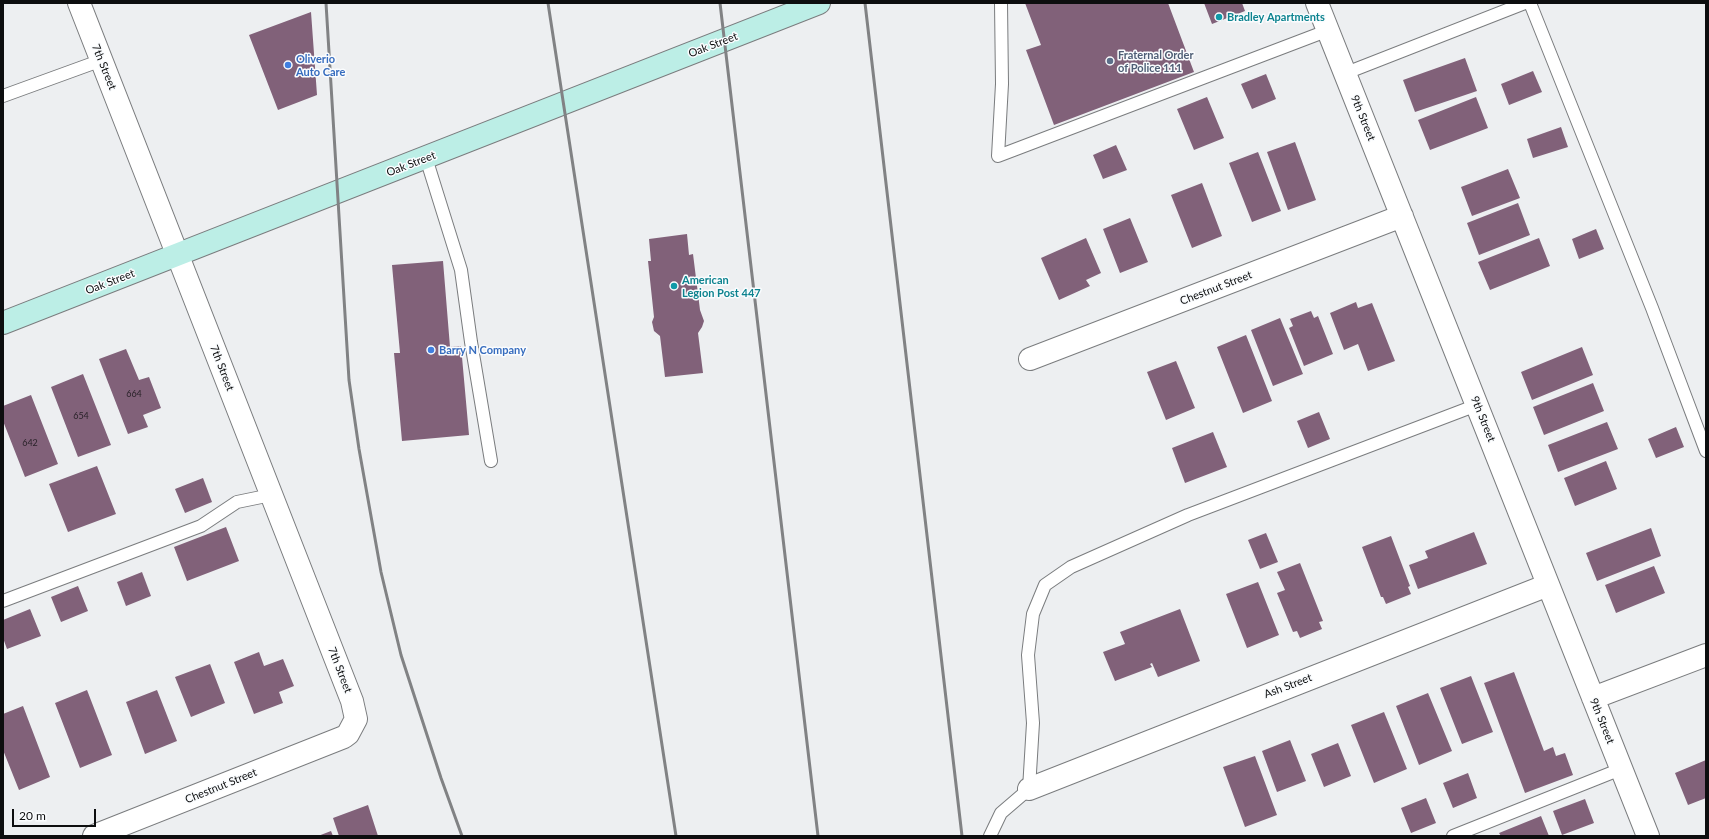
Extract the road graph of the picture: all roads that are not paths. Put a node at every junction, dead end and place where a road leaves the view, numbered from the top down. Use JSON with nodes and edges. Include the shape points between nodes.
{"nodes":[{"id":1,"x":79,"y":3,"type":"edge"},
{"id":2,"x":819,"y":3,"type":"edge"},
{"id":3,"x":1001,"y":3,"type":"edge"},
{"id":4,"x":1317,"y":3,"type":"edge"},
{"id":5,"x":1525,"y":3,"type":"edge"},
{"id":6,"x":1530,"y":3,"type":"edge"},
{"id":7,"x":1329,"y":30,"type":"junction"},
{"id":8,"x":102,"y":60,"type":"junction"},
{"id":9,"x":1346,"y":73,"type":"junction"},
{"id":10,"x":3,"y":96,"type":"edge"},
{"id":11,"x":426,"y":158,"type":"junction"},
{"id":12,"x":1402,"y":216,"type":"junction"},
{"id":13,"x":178,"y":255,"type":"junction"},
{"id":14,"x":3,"y":323,"type":"edge"},
{"id":15,"x":1030,"y":359,"type":"dead end"},
{"id":16,"x":1477,"y":405,"type":"junction"},
{"id":17,"x":1706,"y":451,"type":"edge"},
{"id":18,"x":492,"y":461,"type":"dead end"},
{"id":19,"x":271,"y":494,"type":"junction"},
{"id":20,"x":1548,"y":585,"type":"junction"},
{"id":21,"x":3,"y":601,"type":"edge"},
{"id":22,"x":1706,"y":655,"type":"edge"},
{"id":23,"x":1593,"y":698,"type":"junction"},
{"id":24,"x":348,"y":734,"type":"joint"},
{"id":25,"x":1621,"y":769,"type":"junction"},
{"id":26,"x":1029,"y":789,"type":"junction"},
{"id":27,"x":94,"y":836,"type":"edge"},
{"id":28,"x":990,"y":836,"type":"edge"},
{"id":29,"x":1453,"y":836,"type":"edge"},
{"id":30,"x":1648,"y":836,"type":"edge"}],
"edges":[{"from":1,"to":8,"type":"street","name":"7th Street"},
{"from":2,"to":11,"type":"street","name":"Oak Street"},
{"from":3,"to":7,"type":"lane","via":[[1002,84],[998,156]]},
{"from":4,"to":7,"type":"street","name":"9th Street"},
{"from":5,"to":9,"type":"lane"},
{"from":6,"to":17,"type":"lane","via":[[1652,308]]},
{"from":7,"to":9,"type":"street","name":"9th Street"},
{"from":8,"to":10,"type":"lane"},
{"from":8,"to":13,"type":"street","name":"7th Street"},
{"from":9,"to":12,"type":"street","name":"9th Street"},
{"from":11,"to":13,"type":"street","name":"Oak Street"},
{"from":11,"to":18,"type":"lane","via":[[461,270]]},
{"from":12,"to":15,"type":"street","name":"Chestnut Street"},
{"from":12,"to":16,"type":"street","name":"9th Street"},
{"from":13,"to":14,"type":"street","name":"Oak Street"},
{"from":13,"to":19,"type":"street","name":"7th Street"},
{"from":16,"to":20,"type":"street","name":"9th Street"},
{"from":16,"to":26,"type":"lane","via":[[1188,515],[1071,568],[1045,585],[1033,614],[1028,655],[1033,723]]},
{"from":19,"to":21,"type":"lane","via":[[237,502],[201,526]]},
{"from":19,"to":24,"type":"street","name":"7th Street","via":[[352,701],[356,719]]},
{"from":20,"to":23,"type":"street","name":"9th Street"},
{"from":20,"to":26,"type":"street","name":"Ash Street"},
{"from":22,"to":23,"type":"street"},
{"from":23,"to":25,"type":"street","name":"9th Street"},
{"from":24,"to":27,"type":"street","name":"Chestnut Street"},
{"from":25,"to":29,"type":"lane"},
{"from":25,"to":30,"type":"street","name":"9th Street"},
{"from":26,"to":28,"type":"lane","via":[[1001,813]]}]}
